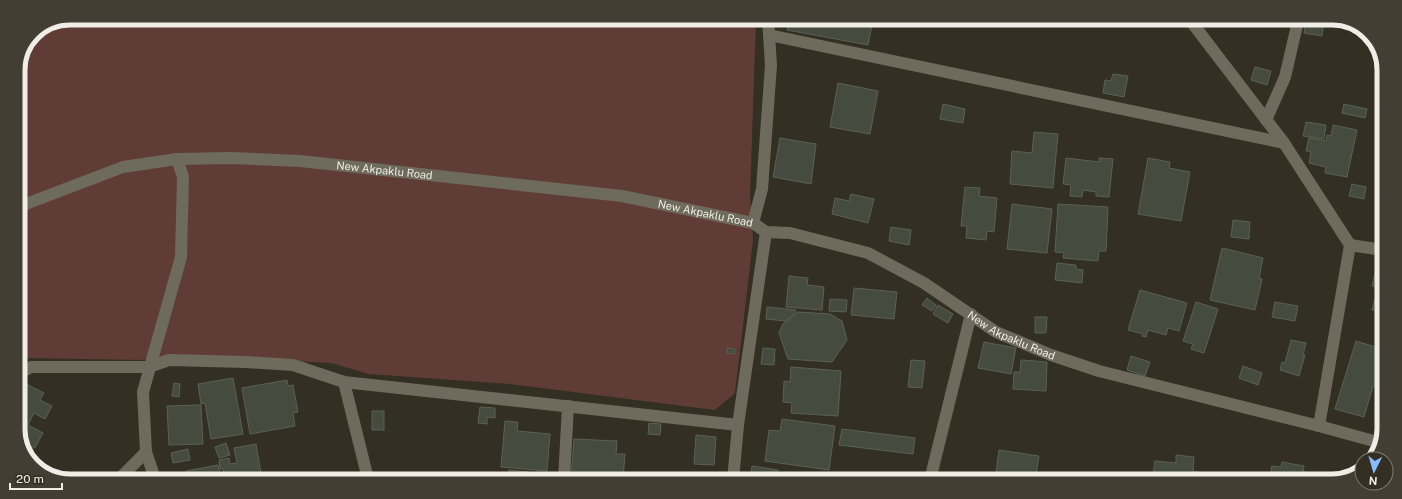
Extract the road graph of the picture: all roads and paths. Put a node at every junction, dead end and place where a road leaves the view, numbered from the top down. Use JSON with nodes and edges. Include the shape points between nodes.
{"nodes":[{"id":1,"x":768,"y":25,"type":"edge"},
{"id":2,"x":1194,"y":25,"type":"edge"},
{"id":3,"x":1297,"y":25,"type":"edge"},
{"id":4,"x":769,"y":35,"type":"junction"},
{"id":5,"x":1266,"y":120,"type":"junction"},
{"id":6,"x":1284,"y":143,"type":"junction"},
{"id":7,"x":177,"y":159,"type":"junction"},
{"id":8,"x":25,"y":204,"type":"edge"},
{"id":9,"x":753,"y":223,"type":"junction"},
{"id":10,"x":766,"y":232,"type":"junction"},
{"id":11,"x":1350,"y":245,"type":"junction"},
{"id":12,"x":1377,"y":249,"type":"edge"},
{"id":13,"x":970,"y":314,"type":"junction"},
{"id":14,"x":149,"y":367,"type":"junction"},
{"id":15,"x":25,"y":371,"type":"edge"},
{"id":16,"x":344,"y":382,"type":"junction"},
{"id":17,"x":568,"y":406,"type":"junction"},
{"id":18,"x":738,"y":425,"type":"junction"},
{"id":19,"x":1319,"y":426,"type":"junction"},
{"id":20,"x":1376,"y":442,"type":"edge"},
{"id":21,"x":146,"y":452,"type":"junction"},
{"id":22,"x":124,"y":474,"type":"edge"},
{"id":23,"x":154,"y":474,"type":"edge"},
{"id":24,"x":367,"y":474,"type":"edge"},
{"id":25,"x":564,"y":474,"type":"edge"},
{"id":26,"x":734,"y":474,"type":"edge"},
{"id":27,"x":931,"y":474,"type":"edge"}],
"edges":[{"from":1,"to":4,"type":"street"},
{"from":2,"to":5,"type":"street"},
{"from":3,"to":5,"type":"street","via":[[1285,77]]},
{"from":4,"to":6,"type":"street"},
{"from":4,"to":9,"type":"street","via":[[771,65],[762,188]]},
{"from":5,"to":6,"type":"street"},
{"from":6,"to":11,"type":"street"},
{"from":7,"to":8,"type":"street","name":"New Akpaklu Road","via":[[123,168]]},
{"from":7,"to":9,"type":"street","name":"New Akpaklu Road","via":[[231,158],[300,162],[622,196]]},
{"from":7,"to":14,"type":"street","via":[[183,177],[181,257]]},
{"from":9,"to":10,"type":"street","name":"New Akpaklu Road"},
{"from":10,"to":13,"type":"street","name":"New Akpaklu Road","via":[[790,233],[868,253],[924,284]]},
{"from":10,"to":18,"type":"street"},
{"from":11,"to":12,"type":"street"},
{"from":11,"to":19,"type":"street"},
{"from":13,"to":19,"type":"street","name":"New Akpaklu Road","via":[[996,332],[1050,355],[1099,371]]},
{"from":13,"to":27,"type":"street"},
{"from":14,"to":15,"type":"street","via":[[31,368]]},
{"from":14,"to":16,"type":"street","via":[[169,360],[293,364]]},
{"from":14,"to":21,"type":"street","via":[[142,392]]},
{"from":16,"to":17,"type":"street"},
{"from":16,"to":24,"type":"street"},
{"from":17,"to":18,"type":"street"},
{"from":17,"to":25,"type":"street"},
{"from":18,"to":26,"type":"street"},
{"from":19,"to":20,"type":"street","name":"New Akpaklu Road"},
{"from":21,"to":22,"type":"street"},
{"from":21,"to":23,"type":"street"}]}
